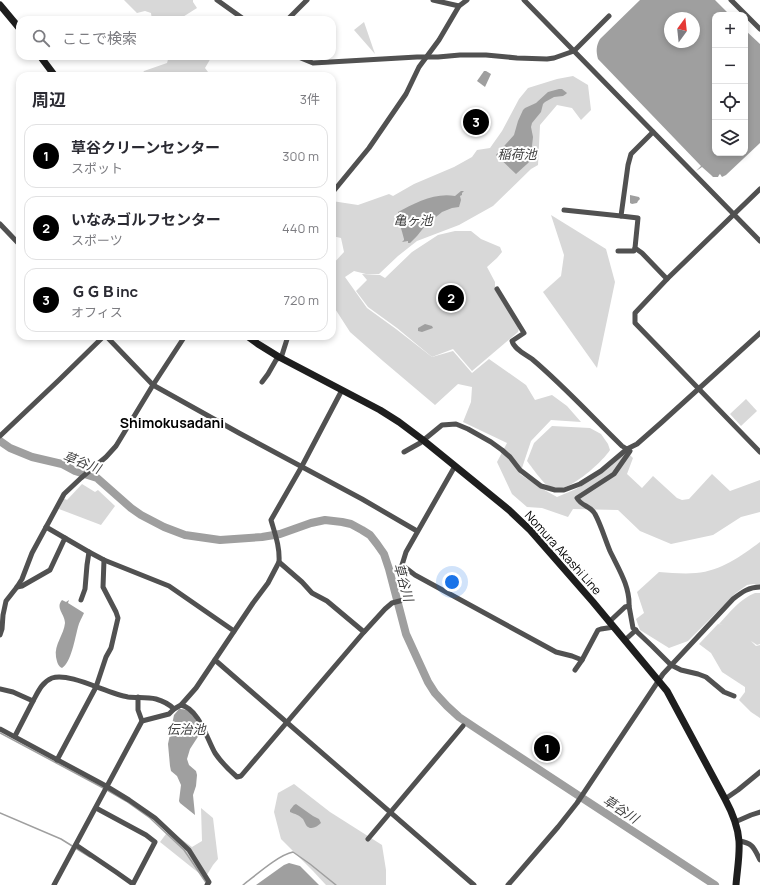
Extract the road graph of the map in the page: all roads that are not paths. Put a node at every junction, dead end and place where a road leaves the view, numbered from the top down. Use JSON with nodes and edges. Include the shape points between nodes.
{"nodes":[{"id":1,"x":217,"y":0,"type":"edge"},
{"id":2,"x":307,"y":0,"type":"edge"},
{"id":3,"x":433,"y":0,"type":"edge"},
{"id":4,"x":467,"y":0,"type":"edge"},
{"id":5,"x":524,"y":0,"type":"edge"},
{"id":6,"x":731,"y":0,"type":"edge"},
{"id":7,"x":0,"y":5,"type":"edge"},
{"id":8,"x":459,"y":6,"type":"junction"},
{"id":9,"x":239,"y":16,"type":"edge"},
{"id":10,"x":291,"y":16,"type":"edge"},
{"id":11,"x":609,"y":16,"type":"dead end"},
{"id":12,"x":16,"y":24,"type":"edge"},
{"id":13,"x":760,"y":28,"type":"edge"},
{"id":14,"x":574,"y":51,"type":"junction"},
{"id":15,"x":426,"y":57,"type":"junction"},
{"id":16,"x":43,"y":60,"type":"edge"},
{"id":17,"x":306,"y":60,"type":"edge"},
{"id":18,"x":52,"y":72,"type":"edge"},
{"id":19,"x":653,"y":132,"type":"junction"},
{"id":20,"x":336,"y":188,"type":"edge"},
{"id":21,"x":760,"y":189,"type":"edge"},
{"id":22,"x":564,"y":210,"type":"dead end"},
{"id":23,"x":734,"y":214,"type":"junction"},
{"id":24,"x":621,"y":216,"type":"junction"},
{"id":25,"x":0,"y":224,"type":"edge"},
{"id":26,"x":16,"y":241,"type":"edge"},
{"id":27,"x":760,"y":241,"type":"edge"},
{"id":28,"x":635,"y":248,"type":"junction"},
{"id":29,"x":618,"y":251,"type":"dead end"},
{"id":30,"x":667,"y":279,"type":"junction"},
{"id":31,"x":497,"y":289,"type":"dead end"},
{"id":32,"x":760,"y":333,"type":"edge"},
{"id":33,"x":101,"y":340,"type":"edge"},
{"id":34,"x":109,"y":340,"type":"edge"},
{"id":35,"x":182,"y":340,"type":"edge"},
{"id":36,"x":252,"y":340,"type":"edge"},
{"id":37,"x":287,"y":340,"type":"edge"},
{"id":38,"x":279,"y":357,"type":"junction"},
{"id":39,"x":262,"y":382,"type":"dead end"},
{"id":40,"x":153,"y":385,"type":"junction"},
{"id":41,"x":699,"y":389,"type":"junction"},
{"id":42,"x":342,"y":390,"type":"junction"},
{"id":43,"x":0,"y":436,"type":"edge"},
{"id":44,"x":423,"y":440,"type":"junction"},
{"id":45,"x":627,"y":449,"type":"junction"},
{"id":46,"x":404,"y":452,"type":"dead end"},
{"id":47,"x":760,"y":452,"type":"edge"},
{"id":48,"x":302,"y":466,"type":"junction"},
{"id":49,"x":455,"y":466,"type":"junction"},
{"id":50,"x":46,"y":527,"type":"junction"},
{"id":51,"x":418,"y":531,"type":"junction"},
{"id":52,"x":65,"y":538,"type":"junction"},
{"id":53,"x":89,"y":552,"type":"junction"},
{"id":54,"x":104,"y":560,"type":"junction"},
{"id":55,"x":279,"y":562,"type":"junction"},
{"id":56,"x":402,"y":566,"type":"junction"},
{"id":57,"x":760,"y":587,"type":"edge"},
{"id":58,"x":18,"y":588,"type":"junction"},
{"id":59,"x":81,"y":600,"type":"dead end"},
{"id":60,"x":629,"y":606,"type":"junction"},
{"id":61,"x":2,"y":608,"type":"edge"},
{"id":62,"x":611,"y":624,"type":"junction"},
{"id":63,"x":636,"y":630,"type":"junction"},
{"id":64,"x":234,"y":631,"type":"junction"},
{"id":65,"x":364,"y":632,"type":"junction"},
{"id":66,"x":0,"y":635,"type":"edge"},
{"id":67,"x":625,"y":640,"type":"junction"},
{"id":68,"x":215,"y":660,"type":"junction"},
{"id":69,"x":582,"y":660,"type":"junction"},
{"id":70,"x":671,"y":666,"type":"junction"},
{"id":71,"x":575,"y":670,"type":"dead end"},
{"id":72,"x":659,"y":680,"type":"junction"},
{"id":73,"x":96,"y":687,"type":"junction"},
{"id":74,"x":0,"y":689,"type":"edge"},
{"id":75,"x":734,"y":696,"type":"dead end"},
{"id":76,"x":138,"y":697,"type":"junction"},
{"id":77,"x":33,"y":701,"type":"junction"},
{"id":78,"x":181,"y":705,"type":"junction"},
{"id":79,"x":174,"y":709,"type":"junction"},
{"id":80,"x":142,"y":721,"type":"junction"},
{"id":81,"x":286,"y":722,"type":"junction"},
{"id":82,"x":463,"y":726,"type":"dead end"},
{"id":83,"x":0,"y":729,"type":"edge"},
{"id":84,"x":15,"y":736,"type":"junction"},
{"id":85,"x":57,"y":760,"type":"junction"},
{"id":86,"x":760,"y":772,"type":"edge"},
{"id":87,"x":106,"y":786,"type":"junction"},
{"id":88,"x":725,"y":799,"type":"junction"},
{"id":89,"x":96,"y":808,"type":"junction"},
{"id":90,"x":390,"y":812,"type":"junction"},
{"id":91,"x":760,"y":812,"type":"edge"},
{"id":92,"x":735,"y":822,"type":"junction"},
{"id":93,"x":368,"y":839,"type":"dead end"},
{"id":94,"x":739,"y":841,"type":"junction"},
{"id":95,"x":76,"y":845,"type":"junction"},
{"id":96,"x":760,"y":860,"type":"edge"},
{"id":97,"x":54,"y":885,"type":"edge"},
{"id":98,"x":207,"y":885,"type":"edge"},
{"id":99,"x":474,"y":885,"type":"edge"},
{"id":100,"x":508,"y":885,"type":"edge"},
{"id":101,"x":736,"y":885,"type":"edge"}],
"edges":[{"from":1,"to":9,"type":"street"},
{"from":2,"to":10,"type":"street"},
{"from":3,"to":8,"type":"street"},
{"from":4,"to":8,"type":"street"},
{"from":5,"to":14,"type":"street"},
{"from":6,"to":13,"type":"street"},
{"from":7,"to":12,"type":"main road"},
{"from":8,"to":15,"type":"street"},
{"from":11,"to":14,"type":"street"},
{"from":14,"to":15,"type":"street","via":[[547,59],[486,55]]},
{"from":14,"to":19,"type":"street"},
{"from":15,"to":17,"type":"street","via":[[313,63]]},
{"from":15,"to":20,"type":"street","via":[[396,109],[369,148]]},
{"from":16,"to":18,"type":"main road"},
{"from":19,"to":23,"type":"street"},
{"from":19,"to":24,"type":"street","via":[[630,154]]},
{"from":21,"to":23,"type":"street"},
{"from":22,"to":24,"type":"street"},
{"from":23,"to":27,"type":"street"},
{"from":23,"to":30,"type":"street"},
{"from":24,"to":28,"type":"street","via":[[638,218]]},
{"from":25,"to":26,"type":"street"},
{"from":28,"to":29,"type":"street","via":[[634,251]]},
{"from":28,"to":30,"type":"street"},
{"from":30,"to":41,"type":"street","via":[[635,313],[635,322]]},
{"from":31,"to":45,"type":"street","via":[[524,333],[512,341],[513,345],[554,379]]},
{"from":32,"to":41,"type":"street"},
{"from":33,"to":43,"type":"street"},
{"from":34,"to":40,"type":"street"},
{"from":35,"to":40,"type":"street"},
{"from":36,"to":38,"type":"main road","name":"Nomura Akashi Line"},
{"from":37,"to":38,"type":"street"},
{"from":38,"to":39,"type":"street"},
{"from":38,"to":42,"type":"main road","name":"Nomura Akashi Line"},
{"from":40,"to":48,"type":"street"},
{"from":40,"to":50,"type":"street","via":[[116,446],[64,494]]},
{"from":41,"to":45,"type":"street","via":[[637,444]]},
{"from":41,"to":47,"type":"street"},
{"from":42,"to":44,"type":"main road","name":"Nomura Akashi Line","via":[[380,410]]},
{"from":42,"to":48,"type":"street"},
{"from":44,"to":45,"type":"street","via":[[442,425],[456,424],[491,442],[534,481],[555,490],[564,490],[580,484],[602,471]]},
{"from":44,"to":46,"type":"street"},
{"from":44,"to":49,"type":"main road","name":"Nomura Akashi Line"},
{"from":45,"to":60,"type":"street","via":[[630,452],[614,474],[578,498],[579,502],[594,512],[619,568],[628,593]]},
{"from":48,"to":51,"type":"street"},
{"from":48,"to":55,"type":"street","via":[[271,520],[278,544]]},
{"from":49,"to":51,"type":"street"},
{"from":49,"to":62,"type":"main road","name":"Nomura Akashi Line","via":[[530,530]]},
{"from":50,"to":52,"type":"street"},
{"from":50,"to":58,"type":"street"},
{"from":51,"to":56,"type":"street","via":[[406,552]]},
{"from":52,"to":53,"type":"street"},
{"from":52,"to":58,"type":"street","via":[[50,570]]},
{"from":53,"to":54,"type":"street"},
{"from":53,"to":59,"type":"street","via":[[86,564],[86,589]]},
{"from":54,"to":64,"type":"street","via":[[169,586]]},
{"from":54,"to":73,"type":"street","via":[[103,587],[118,618],[111,648]]},
{"from":55,"to":64,"type":"street","via":[[268,583]]},
{"from":55,"to":65,"type":"street","via":[[312,593],[327,601]]},
{"from":56,"to":65,"type":"street","via":[[401,576],[407,599],[385,609]]},
{"from":56,"to":69,"type":"street","via":[[556,652]]},
{"from":57,"to":70,"type":"street","via":[[744,590],[733,599]]},
{"from":58,"to":61,"type":"street"},
{"from":60,"to":62,"type":"street","via":[[625,607]]},
{"from":60,"to":63,"type":"street","via":[[633,628]]},
{"from":61,"to":66,"type":"street"},
{"from":62,"to":67,"type":"main road","name":"Nomura Akashi Line"},
{"from":62,"to":69,"type":"street","via":[[598,630]]},
{"from":63,"to":67,"type":"street"},
{"from":63,"to":70,"type":"street"},
{"from":64,"to":68,"type":"street"},
{"from":65,"to":81,"type":"street"},
{"from":67,"to":72,"type":"main road","name":"Nomura Akashi Line"},
{"from":68,"to":78,"type":"street"},
{"from":68,"to":81,"type":"street"},
{"from":69,"to":71,"type":"street"},
{"from":70,"to":72,"type":"street"},
{"from":70,"to":75,"type":"street","via":[[706,677],[724,692]]},
{"from":72,"to":88,"type":"main road","name":"Nomura Akashi Line"},
{"from":72,"to":100,"type":"street","via":[[577,803]]},
{"from":73,"to":76,"type":"street","via":[[128,697]]},
{"from":73,"to":77,"type":"street","via":[[69,678],[57,677],[43,683]]},
{"from":73,"to":85,"type":"street"},
{"from":74,"to":77,"type":"street"},
{"from":76,"to":79,"type":"street","via":[[157,699]]},
{"from":76,"to":80,"type":"street","via":[[138,710]]},
{"from":77,"to":84,"type":"street"},
{"from":78,"to":79,"type":"street"},
{"from":78,"to":81,"type":"street","via":[[194,714],[216,754],[228,770],[237,776],[241,776]]},
{"from":79,"to":80,"type":"street","via":[[169,714]]},
{"from":80,"to":87,"type":"street"},
{"from":81,"to":90,"type":"street"},
{"from":82,"to":90,"type":"street"},
{"from":83,"to":84,"type":"street"},
{"from":84,"to":85,"type":"street"},
{"from":85,"to":87,"type":"street"},
{"from":86,"to":88,"type":"street"},
{"from":87,"to":89,"type":"street"},
{"from":87,"to":98,"type":"street","via":[[155,818],[189,850],[209,882]]},
{"from":88,"to":92,"type":"main road","name":"Nomura Akashi Line"},
{"from":89,"to":95,"type":"street"},
{"from":89,"to":95,"type":"street","via":[[155,842],[133,884]]},
{"from":90,"to":93,"type":"street"},
{"from":90,"to":99,"type":"street"},
{"from":91,"to":92,"type":"street"},
{"from":92,"to":94,"type":"main road","name":"Nomura Akashi Line"},
{"from":94,"to":96,"type":"street","via":[[748,842]]},
{"from":94,"to":101,"type":"main road","name":"Nomura Akashi Line"},
{"from":95,"to":97,"type":"street"}]}
